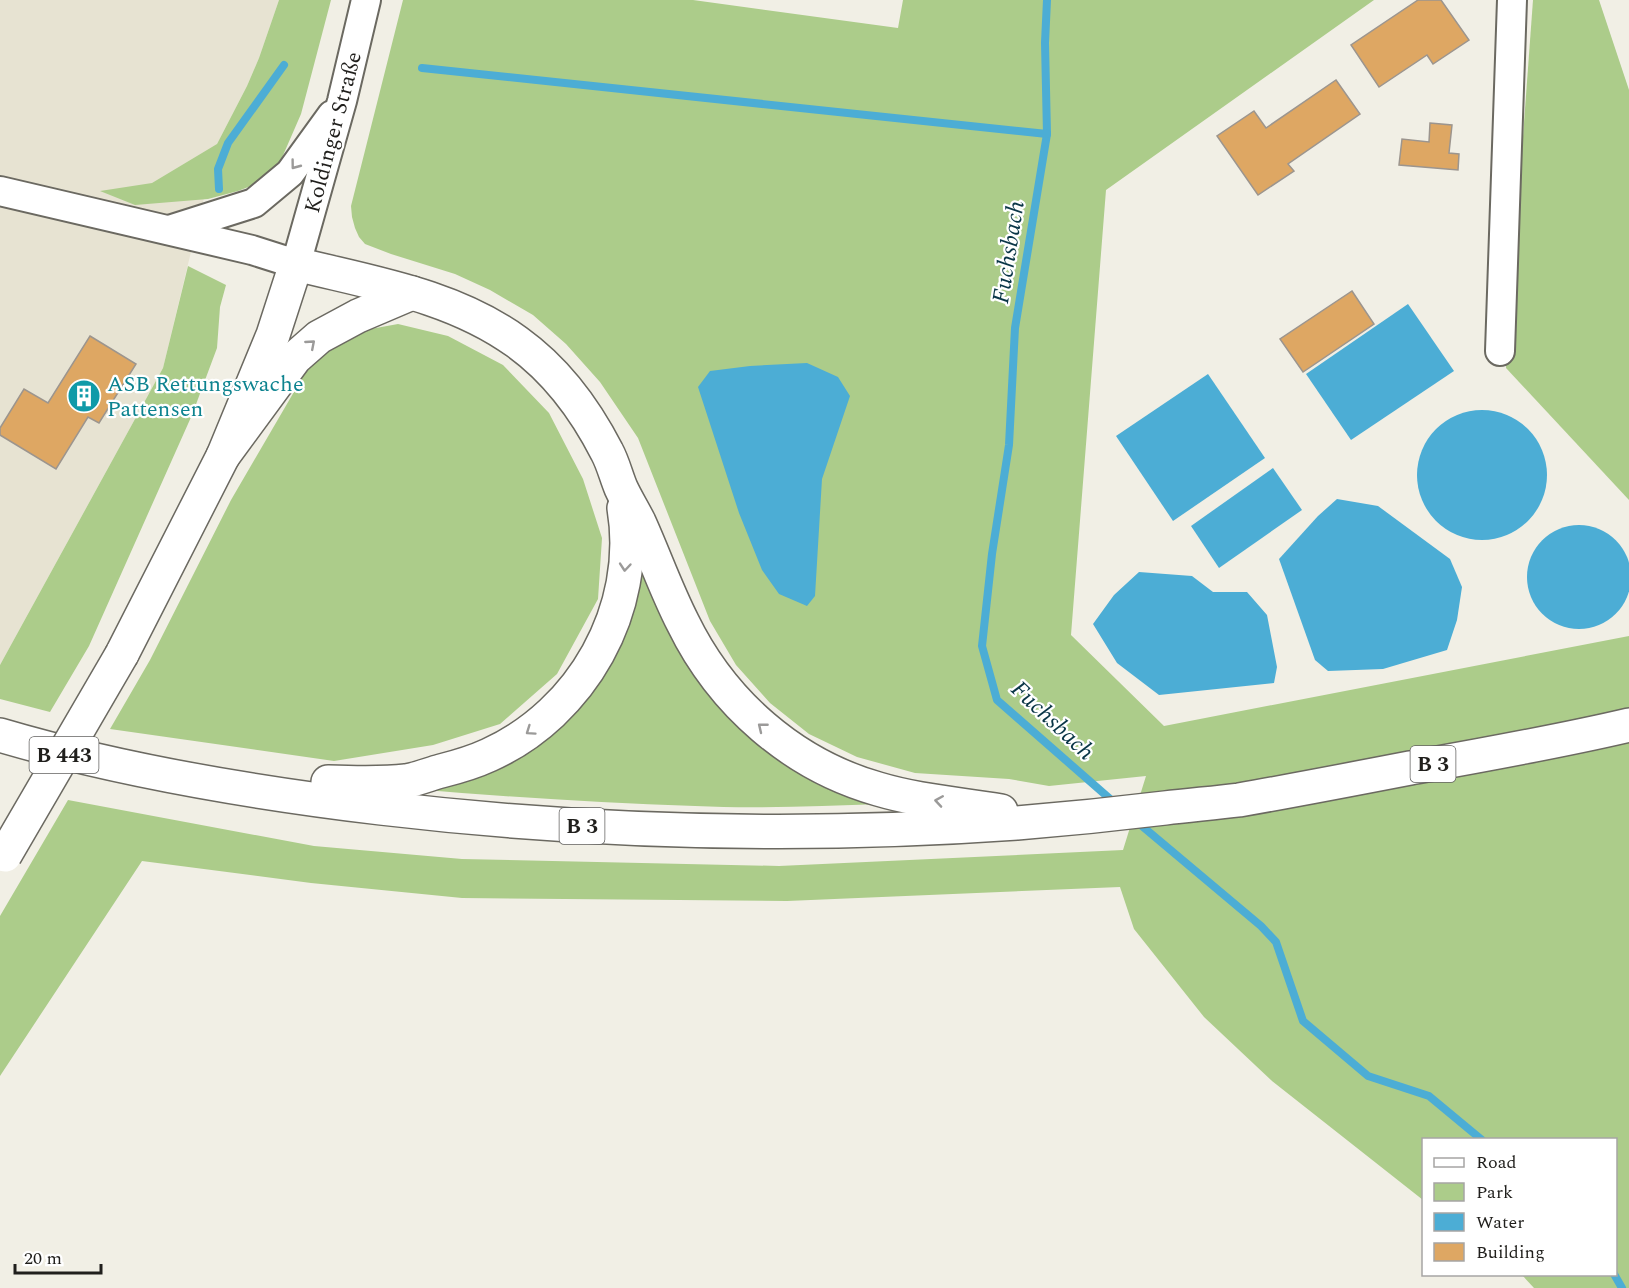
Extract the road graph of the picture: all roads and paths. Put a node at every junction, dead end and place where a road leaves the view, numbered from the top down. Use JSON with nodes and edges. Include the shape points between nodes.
{"nodes":[{"id":1,"x":366,"y":0,"type":"edge"},
{"id":2,"x":1512,"y":0,"type":"edge"},
{"id":3,"x":342,"y":101,"type":"junction"},
{"id":4,"x":0,"y":191,"type":"edge"},
{"id":5,"x":169,"y":230,"type":"junction"},
{"id":6,"x":296,"y":264,"type":"junction"},
{"id":7,"x":412,"y":293,"type":"junction"},
{"id":8,"x":1500,"y":351,"type":"dead end"},
{"id":9,"x":223,"y":456,"type":"junction"},
{"id":10,"x":621,"y":488,"type":"junction"},
{"id":11,"x":1629,"y":725,"type":"edge"},
{"id":12,"x":3,"y":737,"type":"edge"},
{"id":13,"x":109,"y":763,"type":"junction"},
{"id":14,"x":1073,"y":819,"type":"junction"},
{"id":15,"x":3,"y":860,"type":"edge"}],
"edges":[{"from":1,"to":3,"type":"street","name":"Koldinger Straße"},
{"from":2,"to":8,"type":"street"},
{"from":3,"to":5,"type":"street","one_way":true,"via":[[290,172],[254,203]]},
{"from":3,"to":6,"type":"street","name":"Koldinger Straße"},
{"from":4,"to":5,"type":"street"},
{"from":5,"to":6,"type":"street"},
{"from":6,"to":7,"type":"main road"},
{"from":6,"to":9,"type":"main road","number":"B 443","via":[[273,335]]},
{"from":9,"to":7,"type":"main road","one_way":true,"via":[[295,358],[320,337]]},
{"from":7,"to":10,"type":"main road","via":[[468,312],[494,326],[546,366],[591,422]]},
{"from":9,"to":15,"type":"main road","number":"B 443","bridge":true,"via":[[122,654]]},
{"from":10,"to":13,"type":"main road","one_way":true,"via":[[627,548],[618,607],[608,636],[578,685],[559,707],[514,742],[463,765],[408,780],[372,784],[280,780]]},
{"from":14,"to":10,"type":"main road","one_way":true,"via":[[878,789],[814,763],[785,744],[735,701],[697,651]]},
{"from":11,"to":14,"type":"main road","number":"B 3","via":[[1237,800]]},
{"from":12,"to":13,"type":"main road","number":"B 3"},
{"from":13,"to":14,"type":"main road","number":"B 3","via":[[336,802],[566,826],[681,831],[870,831]]}]}
